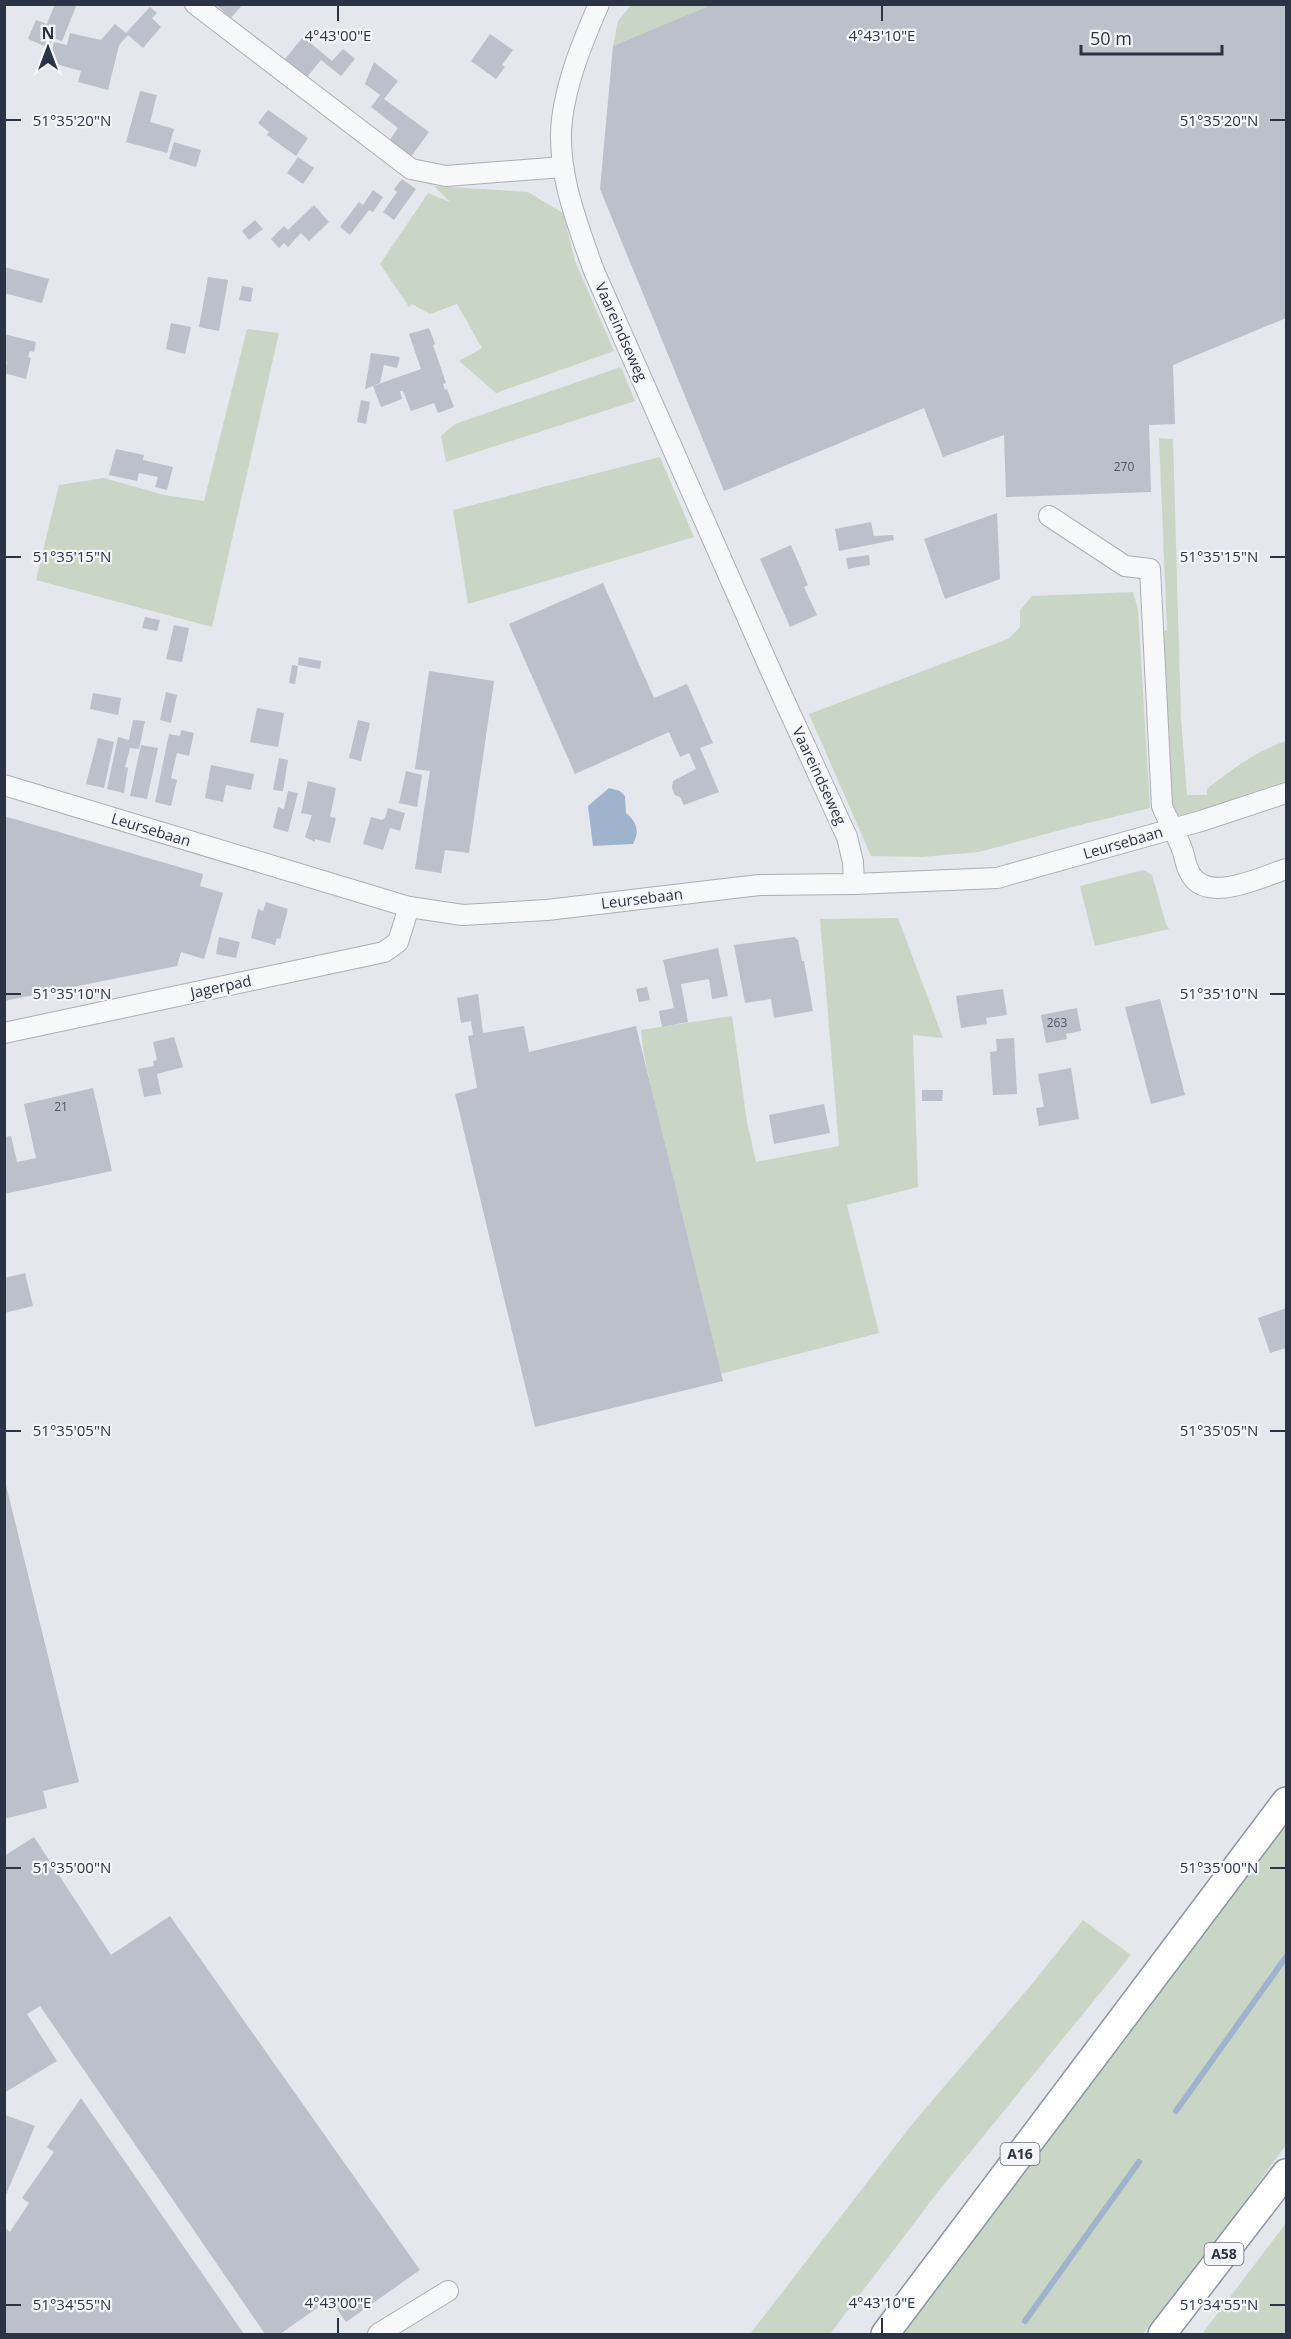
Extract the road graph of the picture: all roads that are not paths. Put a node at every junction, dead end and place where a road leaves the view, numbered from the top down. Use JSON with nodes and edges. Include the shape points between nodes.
{"nodes":[{"id":1,"x":195,"y":4,"type":"edge"},
{"id":2,"x":599,"y":4,"type":"edge"},
{"id":3,"x":563,"y":167,"type":"junction"},
{"id":4,"x":1049,"y":516,"type":"dead end"},
{"id":5,"x":4,"y":785,"type":"edge"},
{"id":6,"x":1287,"y":793,"type":"edge"},
{"id":7,"x":1171,"y":829,"type":"junction"},
{"id":8,"x":1287,"y":869,"type":"edge"},
{"id":9,"x":854,"y":884,"type":"junction"},
{"id":10,"x":409,"y":907,"type":"junction"},
{"id":11,"x":4,"y":1033,"type":"edge"},
{"id":12,"x":1287,"y":1801,"type":"edge"},
{"id":13,"x":1287,"y":2173,"type":"edge"},
{"id":14,"x":448,"y":2290,"type":"dead end"},
{"id":15,"x":378,"y":2334,"type":"edge"},
{"id":16,"x":885,"y":2334,"type":"edge"},
{"id":17,"x":1162,"y":2334,"type":"edge"}],
"edges":[{"from":1,"to":3,"type":"street","via":[[411,169],[446,176]]},
{"from":2,"to":3,"type":"street","name":"Vaareindseweg","via":[[577,56],[562,119]]},
{"from":3,"to":9,"type":"street","name":"Vaareindseweg","via":[[570,204],[594,271],[847,837]]},
{"from":4,"to":7,"type":"street","via":[[1125,566],[1150,568],[1162,806]]},
{"from":5,"to":10,"type":"street","name":"Leursebaan"},
{"from":6,"to":7,"type":"street","name":"Leursebaan"},
{"from":7,"to":8,"type":"street","via":[[1182,847],[1189,872],[1209,888],[1225,889]]},
{"from":7,"to":9,"type":"street","name":"Leursebaan","via":[[997,878]]},
{"from":9,"to":10,"type":"street","name":"Leursebaan","via":[[759,885],[547,910],[464,915]]},
{"from":10,"to":11,"type":"street","name":"Jagerpad","via":[[398,942],[384,952]]},
{"from":12,"to":16,"type":"highway","number":"A16"},
{"from":13,"to":17,"type":"highway","number":"A58"},
{"from":14,"to":15,"type":"street"}]}
